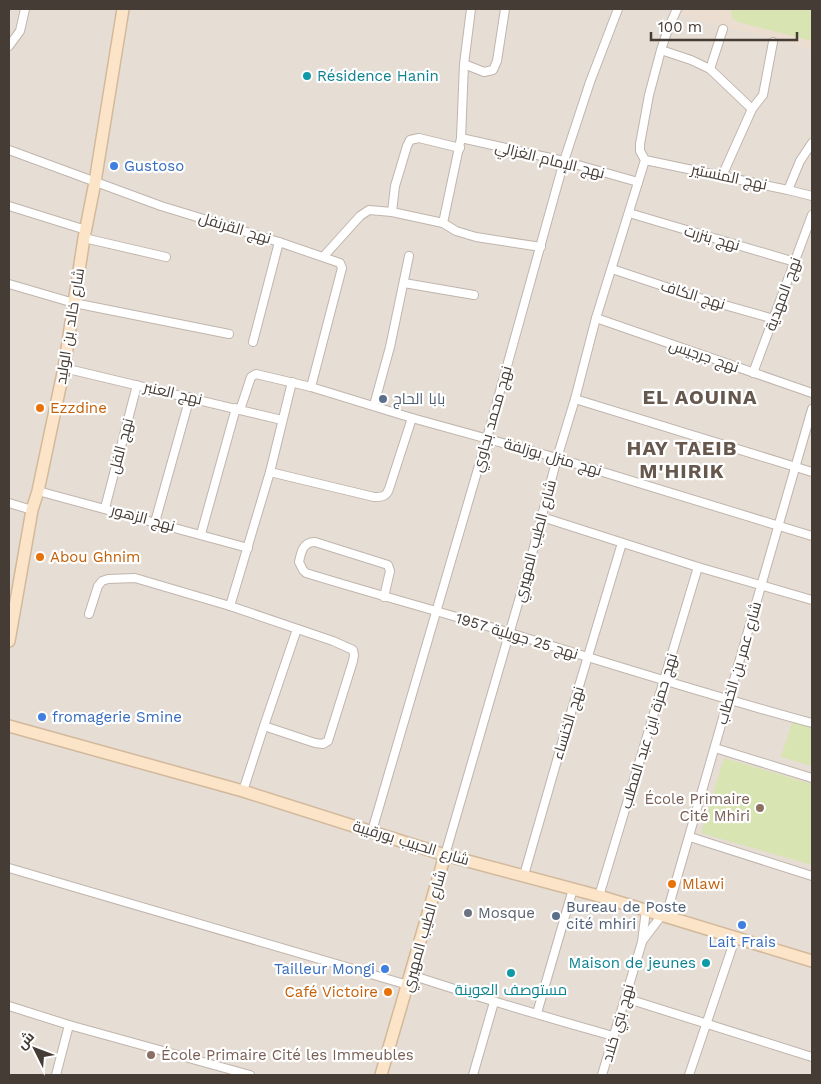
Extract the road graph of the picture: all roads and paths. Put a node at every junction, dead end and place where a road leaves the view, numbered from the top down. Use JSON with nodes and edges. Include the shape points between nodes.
{"nodes":[{"id":1,"x":26,"y":9,"type":"edge"},
{"id":2,"x":123,"y":9,"type":"edge"},
{"id":3,"x":470,"y":9,"type":"edge"},
{"id":4,"x":505,"y":9,"type":"edge"},
{"id":5,"x":618,"y":9,"type":"edge"},
{"id":6,"x":677,"y":9,"type":"edge"},
{"id":7,"x":723,"y":29,"type":"dead end"},
{"id":8,"x":773,"y":42,"type":"dead end"},
{"id":9,"x":9,"y":46,"type":"edge"},
{"id":10,"x":661,"y":50,"type":"junction"},
{"id":11,"x":464,"y":64,"type":"junction"},
{"id":12,"x":710,"y":69,"type":"junction"},
{"id":13,"x":752,"y":109,"type":"junction"},
{"id":14,"x":461,"y":138,"type":"junction"},
{"id":15,"x":812,"y":143,"type":"edge"},
{"id":16,"x":460,"y":148,"type":"junction"},
{"id":17,"x":9,"y":150,"type":"edge"},
{"id":18,"x":645,"y":160,"type":"junction"},
{"id":19,"x":564,"y":161,"type":"junction"},
{"id":20,"x":722,"y":176,"type":"junction"},
{"id":21,"x":95,"y":182,"type":"junction"},
{"id":22,"x":638,"y":182,"type":"junction"},
{"id":23,"x":788,"y":190,"type":"junction"},
{"id":24,"x":812,"y":196,"type":"edge"},
{"id":25,"x":9,"y":206,"type":"edge"},
{"id":26,"x":392,"y":212,"type":"junction"},
{"id":27,"x":630,"y":213,"type":"junction"},
{"id":28,"x":812,"y":215,"type":"edge"},
{"id":29,"x":444,"y":223,"type":"junction"},
{"id":30,"x":85,"y":234,"type":"junction"},
{"id":31,"x":279,"y":242,"type":"junction"},
{"id":32,"x":541,"y":247,"type":"junction"},
{"id":33,"x":324,"y":256,"type":"junction"},
{"id":34,"x":410,"y":256,"type":"dead end"},
{"id":35,"x":166,"y":257,"type":"dead end"},
{"id":36,"x":795,"y":262,"type":"junction"},
{"id":37,"x":612,"y":269,"type":"junction"},
{"id":38,"x":404,"y":283,"type":"junction"},
{"id":39,"x":9,"y":284,"type":"edge"},
{"id":40,"x":474,"y":295,"type":"dead end"},
{"id":41,"x":74,"y":303,"type":"junction"},
{"id":42,"x":596,"y":318,"type":"junction"},
{"id":43,"x":774,"y":319,"type":"junction"},
{"id":44,"x":229,"y":334,"type":"dead end"},
{"id":45,"x":252,"y":342,"type":"dead end"},
{"id":46,"x":64,"y":368,"type":"junction"},
{"id":47,"x":753,"y":373,"type":"junction"},
{"id":48,"x":292,"y":382,"type":"junction"},
{"id":49,"x":138,"y":385,"type":"junction"},
{"id":50,"x":311,"y":387,"type":"junction"},
{"id":51,"x":812,"y":393,"type":"edge"},
{"id":52,"x":190,"y":397,"type":"junction"},
{"id":53,"x":575,"y":399,"type":"junction"},
{"id":54,"x":374,"y":405,"type":"junction"},
{"id":55,"x":238,"y":409,"type":"junction"},
{"id":56,"x":812,"y":409,"type":"edge"},
{"id":57,"x":412,"y":418,"type":"junction"},
{"id":58,"x":282,"y":420,"type":"junction"},
{"id":59,"x":487,"y":438,"type":"junction"},
{"id":60,"x":556,"y":458,"type":"junction"},
{"id":61,"x":796,"y":467,"type":"junction"},
{"id":62,"x":270,"y":472,"type":"junction"},
{"id":63,"x":812,"y":472,"type":"edge"},
{"id":64,"x":38,"y":491,"type":"junction"},
{"id":65,"x":9,"y":504,"type":"edge"},
{"id":66,"x":105,"y":508,"type":"junction"},
{"id":67,"x":32,"y":510,"type":"junction"},
{"id":68,"x":542,"y":517,"type":"junction"},
{"id":69,"x":155,"y":522,"type":"junction"},
{"id":70,"x":779,"y":527,"type":"junction"},
{"id":71,"x":201,"y":534,"type":"junction"},
{"id":72,"x":812,"y":536,"type":"edge"},
{"id":73,"x":622,"y":543,"type":"junction"},
{"id":74,"x":248,"y":548,"type":"junction"},
{"id":75,"x":698,"y":567,"type":"junction"},
{"id":76,"x":761,"y":586,"type":"junction"},
{"id":77,"x":384,"y":597,"type":"junction"},
{"id":78,"x":812,"y":600,"type":"edge"},
{"id":79,"x":230,"y":606,"type":"junction"},
{"id":80,"x":435,"y":611,"type":"junction"},
{"id":81,"x":89,"y":614,"type":"dead end"},
{"id":82,"x":297,"y":629,"type":"junction"},
{"id":83,"x":510,"y":633,"type":"junction"},
{"id":84,"x":9,"y":641,"type":"edge"},
{"id":85,"x":588,"y":658,"type":"junction"},
{"id":86,"x":664,"y":681,"type":"junction"},
{"id":87,"x":728,"y":699,"type":"junction"},
{"id":88,"x":812,"y":723,"type":"edge"},
{"id":89,"x":9,"y":726,"type":"edge"},
{"id":90,"x":264,"y":726,"type":"junction"},
{"id":91,"x":715,"y":748,"type":"junction"},
{"id":92,"x":812,"y":778,"type":"edge"},
{"id":93,"x":243,"y":791,"type":"junction"},
{"id":94,"x":372,"y":831,"type":"junction"},
{"id":95,"x":690,"y":837,"type":"junction"},
{"id":96,"x":445,"y":855,"type":"junction"},
{"id":97,"x":9,"y":868,"type":"edge"},
{"id":98,"x":524,"y":875,"type":"junction"},
{"id":99,"x":812,"y":876,"type":"edge"},
{"id":100,"x":573,"y":889,"type":"junction"},
{"id":101,"x":599,"y":896,"type":"junction"},
{"id":102,"x":646,"y":910,"type":"junction"},
{"id":103,"x":664,"y":915,"type":"junction"},
{"id":104,"x":734,"y":939,"type":"junction"},
{"id":105,"x":642,"y":942,"type":"junction"},
{"id":106,"x":812,"y":962,"type":"edge"},
{"id":107,"x":410,"y":980,"type":"junction"},
{"id":108,"x":625,"y":998,"type":"junction"},
{"id":109,"x":494,"y":1002,"type":"junction"},
{"id":110,"x":9,"y":1006,"type":"edge"},
{"id":111,"x":537,"y":1013,"type":"junction"},
{"id":112,"x":706,"y":1024,"type":"junction"},
{"id":113,"x":69,"y":1025,"type":"junction"},
{"id":114,"x":613,"y":1036,"type":"junction"},
{"id":115,"x":812,"y":1057,"type":"edge"},
{"id":116,"x":56,"y":1075,"type":"edge"},
{"id":117,"x":250,"y":1075,"type":"edge"},
{"id":118,"x":381,"y":1075,"type":"edge"},
{"id":119,"x":473,"y":1075,"type":"edge"},
{"id":120,"x":602,"y":1075,"type":"edge"},
{"id":121,"x":690,"y":1075,"type":"edge"}],
"edges":[{"from":1,"to":9,"type":"street","via":[[20,31]]},
{"from":2,"to":21,"type":"street","name":"شارع خالد بن الوليد"},
{"from":3,"to":11,"type":"street"},
{"from":4,"to":11,"type":"street","via":[[495,67],[484,72]]},
{"from":5,"to":19,"type":"street","name":"نهج محمد بجاوي"},
{"from":6,"to":10,"type":"street","name":"شارع الطيب المهيري"},
{"from":7,"to":12,"type":"street"},
{"from":8,"to":13,"type":"street","via":[[763,95]]},
{"from":10,"to":12,"type":"street"},
{"from":10,"to":18,"type":"street","name":"شارع الطيب المهيري","via":[[640,144]]},
{"from":11,"to":14,"type":"street"},
{"from":12,"to":13,"type":"street"},
{"from":13,"to":20,"type":"street"},
{"from":14,"to":16,"type":"street"},
{"from":14,"to":19,"type":"street","name":"نهج الإمام الغزالي"},
{"from":15,"to":23,"type":"street","via":[[800,161]]},
{"from":16,"to":26,"type":"street","via":[[419,138],[410,140],[395,186]]},
{"from":16,"to":29,"type":"street"},
{"from":17,"to":21,"type":"street","name":"نهج القرنفل"},
{"from":18,"to":20,"type":"street","name":"نهج المنستير"},
{"from":18,"to":22,"type":"street","name":"شارع الطيب المهيري"},
{"from":19,"to":22,"type":"street","name":"نهج الإمام الغزالي"},
{"from":19,"to":32,"type":"street","name":"نهج محمد بجاوي"},
{"from":20,"to":23,"type":"street","name":"نهج المنستير"},
{"from":21,"to":30,"type":"street","name":"شارع خالد بن الوليد"},
{"from":21,"to":31,"type":"street","name":"نهج القرنفل"},
{"from":22,"to":27,"type":"street","name":"شارع الطيب المهيري"},
{"from":23,"to":24,"type":"street","name":"نهج المنستير"},
{"from":25,"to":30,"type":"street"},
{"from":26,"to":29,"type":"street"},
{"from":26,"to":33,"type":"street","via":[[369,210],[364,213]]},
{"from":27,"to":36,"type":"street","name":"نهج بنزرت"},
{"from":27,"to":37,"type":"street","name":"شارع الطيب المهيري"},
{"from":28,"to":36,"type":"street","name":"نهج المهدية"},
{"from":29,"to":32,"type":"street","via":[[456,231],[476,237]]},
{"from":30,"to":35,"type":"street"},
{"from":30,"to":41,"type":"street","name":"شارع خالد بن الوليد"},
{"from":31,"to":33,"type":"street","name":"نهج القرنفل"},
{"from":31,"to":45,"type":"street"},
{"from":32,"to":59,"type":"street","name":"نهج محمد بجاوي"},
{"from":33,"to":50,"type":"street","name":"نهج القرنفل","via":[[337,261],[342,268]]},
{"from":34,"to":38,"type":"street"},
{"from":36,"to":43,"type":"street","name":"نهج المهدية"},
{"from":37,"to":42,"type":"street","name":"شارع الطيب المهيري"},
{"from":37,"to":43,"type":"street","name":"نهج الكاف"},
{"from":38,"to":40,"type":"street"},
{"from":38,"to":54,"type":"street"},
{"from":39,"to":41,"type":"street"},
{"from":41,"to":44,"type":"street"},
{"from":41,"to":46,"type":"street","name":"شارع خالد بن الوليد"},
{"from":42,"to":47,"type":"street","name":"نهج جرجيس"},
{"from":42,"to":53,"type":"street","name":"شارع الطيب المهيري"},
{"from":43,"to":47,"type":"street","name":"نهج المهدية"},
{"from":46,"to":49,"type":"street","name":"نهج العنبر"},
{"from":46,"to":64,"type":"street","name":"شارع خالد بن الوليد"},
{"from":47,"to":51,"type":"street","name":"نهج جرجيس"},
{"from":48,"to":50,"type":"street","name":"نهج منزل بوزلفة"},
{"from":48,"to":55,"type":"street","name":"نهج منزل بوزلفة","via":[[253,375]]},
{"from":48,"to":58,"type":"street"},
{"from":49,"to":52,"type":"street","name":"نهج العنبر"},
{"from":49,"to":66,"type":"street","name":"نهج الفل"},
{"from":50,"to":54,"type":"street","name":"نهج منزل بوزلفة"},
{"from":52,"to":55,"type":"street","name":"نهج العنبر"},
{"from":52,"to":69,"type":"street"},
{"from":53,"to":60,"type":"street","name":"شارع الطيب المهيري"},
{"from":53,"to":61,"type":"street"},
{"from":54,"to":57,"type":"street","name":"نهج منزل بوزلفة"},
{"from":55,"to":58,"type":"street","name":"نهج العنبر"},
{"from":55,"to":71,"type":"street"},
{"from":56,"to":61,"type":"street","name":"شارع عمر بن الخطاب"},
{"from":57,"to":59,"type":"street","name":"نهج منزل بوزلفة"},
{"from":57,"to":62,"type":"street","via":[[387,495],[382,497]]},
{"from":58,"to":62,"type":"street"},
{"from":59,"to":60,"type":"street","name":"نهج منزل بوزلفة"},
{"from":59,"to":80,"type":"street","name":"نهج محمد بجاوي"},
{"from":60,"to":68,"type":"street","name":"شارع الطيب المهيري"},
{"from":60,"to":70,"type":"street","name":"نهج منزل بوزلفة"},
{"from":61,"to":63,"type":"street"},
{"from":61,"to":70,"type":"street","name":"شارع عمر بن الخطاب"},
{"from":62,"to":74,"type":"street"},
{"from":64,"to":66,"type":"street","name":"نهج الزهور"},
{"from":64,"to":67,"type":"street","name":"شارع خالد بن الوليد"},
{"from":65,"to":67,"type":"street"},
{"from":66,"to":69,"type":"street","name":"نهج الزهور"},
{"from":67,"to":84,"type":"street","name":"شارع خالد بن الوليد"},
{"from":68,"to":73,"type":"street"},
{"from":68,"to":83,"type":"street","name":"شارع الطيب المهيري"},
{"from":69,"to":71,"type":"street","name":"نهج الزهور"},
{"from":70,"to":72,"type":"street","name":"نهج منزل بوزلفة"},
{"from":70,"to":76,"type":"street","name":"شارع عمر بن الخطاب"},
{"from":71,"to":74,"type":"street","name":"نهج الزهور"},
{"from":73,"to":75,"type":"street"},
{"from":73,"to":85,"type":"street","name":"نهج الخنساء"},
{"from":74,"to":79,"type":"street"},
{"from":75,"to":76,"type":"street"},
{"from":75,"to":86,"type":"street","name":"نهج حمزة ابن عبد المطلب"},
{"from":76,"to":78,"type":"street"},
{"from":76,"to":87,"type":"street","name":"شارع عمر بن الخطاب"},
{"from":77,"to":77,"type":"street","name":"نهج 25 جويلية 1957","via":[[390,571],[385,564],[315,542],[303,548],[298,562],[306,573]]},
{"from":77,"to":80,"type":"street","name":"نهج 25 جويلية 1957"},
{"from":79,"to":81,"type":"street","via":[[135,578],[108,579],[98,586]]},
{"from":79,"to":82,"type":"street"},
{"from":80,"to":83,"type":"street","name":"نهج 25 جويلية 1957"},
{"from":80,"to":94,"type":"street","name":"نهج محمد بجاوي"},
{"from":82,"to":90,"type":"street"},
{"from":82,"to":90,"type":"street","via":[[353,650],[328,741],[315,743]]},
{"from":83,"to":85,"type":"street","name":"نهج 25 جويلية 1957"},
{"from":83,"to":96,"type":"street","name":"شارع الطيب المهيري"},
{"from":85,"to":86,"type":"street","name":"نهج 25 جويلية 1957"},
{"from":85,"to":98,"type":"street","name":"نهج الخنساء"},
{"from":86,"to":87,"type":"street","name":"نهج 25 جويلية 1957"},
{"from":86,"to":101,"type":"street","name":"نهج حمزة ابن عبد المطلب"},
{"from":87,"to":88,"type":"street","name":"نهج 25 جويلية 1957"},
{"from":87,"to":91,"type":"street","name":"شارع عمر بن الخطاب"},
{"from":89,"to":93,"type":"street","name":"شارع الحبيب بورقيبة"},
{"from":90,"to":93,"type":"street"},
{"from":91,"to":92,"type":"street"},
{"from":91,"to":95,"type":"street","name":"شارع عمر بن الخطاب"},
{"from":93,"to":94,"type":"street","name":"شارع الحبيب بورقيبة"},
{"from":94,"to":96,"type":"street","name":"شارع الحبيب بورقيبة"},
{"from":95,"to":99,"type":"street"},
{"from":95,"to":103,"type":"street","name":"شارع عمر بن الخطاب"},
{"from":96,"to":98,"type":"street","name":"شارع الحبيب بورقيبة"},
{"from":96,"to":107,"type":"street","name":"شارع الطيب المهيري"},
{"from":97,"to":107,"type":"street"},
{"from":98,"to":100,"type":"street","name":"شارع الحبيب بورقيبة"},
{"from":100,"to":101,"type":"street","name":"شارع الحبيب بورقيبة"},
{"from":100,"to":111,"type":"street"},
{"from":101,"to":102,"type":"street","name":"شارع الحبيب بورقيبة"},
{"from":102,"to":103,"type":"street","name":"شارع الحبيب بورقيبة"},
{"from":102,"to":105,"type":"street","name":"نهج بني خلاد"},
{"from":103,"to":104,"type":"street","name":"شارع الحبيب بورقيبة"},
{"from":103,"to":105,"type":"street","name":"نهج بني خلاد"},
{"from":104,"to":106,"type":"street","name":"شارع الحبيب بورقيبة"},
{"from":104,"to":112,"type":"street"},
{"from":105,"to":108,"type":"street","name":"نهج بني خلاد"},
{"from":107,"to":109,"type":"street"},
{"from":107,"to":118,"type":"street","name":"شارع الطيب المهيري"},
{"from":108,"to":112,"type":"street"},
{"from":108,"to":114,"type":"street","name":"نهج بني خلاد"},
{"from":109,"to":111,"type":"street"},
{"from":109,"to":119,"type":"street"},
{"from":110,"to":113,"type":"street"},
{"from":111,"to":114,"type":"street"},
{"from":112,"to":115,"type":"street"},
{"from":112,"to":121,"type":"street"},
{"from":113,"to":116,"type":"street"},
{"from":113,"to":117,"type":"street"},
{"from":114,"to":120,"type":"street","name":"نهج بني خلاد"}]}
